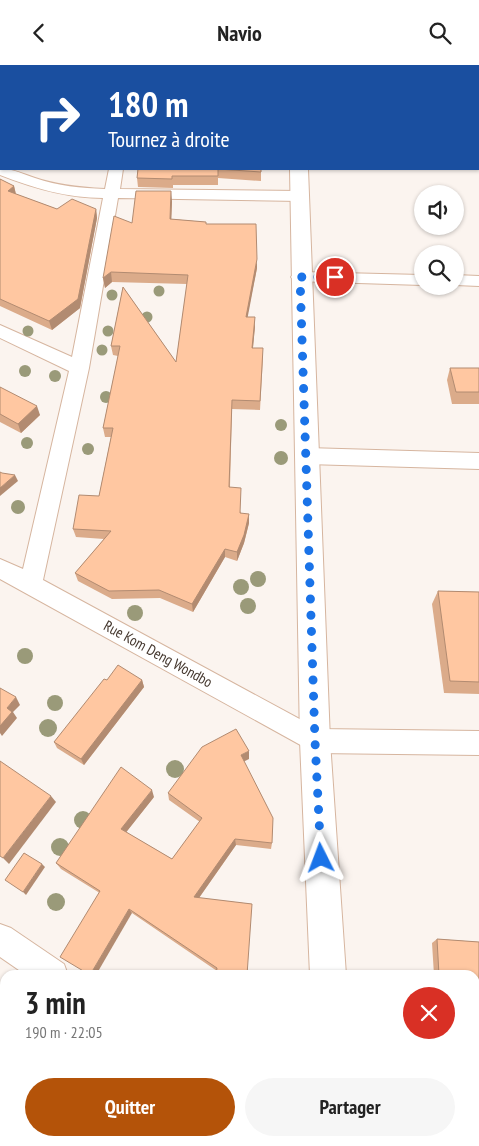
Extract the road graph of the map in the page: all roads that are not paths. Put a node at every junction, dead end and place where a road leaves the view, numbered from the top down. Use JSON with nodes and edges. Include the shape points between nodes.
{"nodes":[{"id":1,"x":116,"y":170,"type":"edge"},
{"id":2,"x":299,"y":170,"type":"edge"},
{"id":3,"x":0,"y":171,"type":"edge"},
{"id":4,"x":111,"y":194,"type":"junction"},
{"id":5,"x":300,"y":196,"type":"junction"},
{"id":6,"x":300,"y":277,"type":"junction"},
{"id":7,"x":414,"y":279,"type":"edge"},
{"id":8,"x":464,"y":280,"type":"edge"},
{"id":9,"x":479,"y":281,"type":"edge"},
{"id":10,"x":0,"y":331,"type":"edge"},
{"id":11,"x":79,"y":367,"type":"junction"},
{"id":12,"x":307,"y":456,"type":"junction"},
{"id":13,"x":479,"y":461,"type":"edge"},
{"id":14,"x":0,"y":568,"type":"edge"},
{"id":15,"x":31,"y":585,"type":"junction"},
{"id":16,"x":315,"y":741,"type":"junction"},
{"id":17,"x":479,"y":743,"type":"edge"},
{"id":18,"x":0,"y":939,"type":"edge"},
{"id":19,"x":46,"y":970,"type":"edge"},
{"id":20,"x":328,"y":970,"type":"edge"}],
"edges":[{"from":1,"to":4,"type":"street"},
{"from":2,"to":5,"type":"street"},
{"from":3,"to":4,"type":"street","via":[[53,188]]},
{"from":4,"to":5,"type":"street"},
{"from":4,"to":11,"type":"street"},
{"from":5,"to":6,"type":"street"},
{"from":6,"to":7,"type":"street"},
{"from":6,"to":12,"type":"street"},
{"from":8,"to":9,"type":"street"},
{"from":10,"to":11,"type":"street"},
{"from":11,"to":15,"type":"street"},
{"from":12,"to":13,"type":"street"},
{"from":12,"to":16,"type":"street"},
{"from":14,"to":15,"type":"street","name":"Rue Kom Deng Wondbo"},
{"from":15,"to":16,"type":"street","name":"Rue Kom Deng Wondbo"},
{"from":16,"to":17,"type":"street"},
{"from":16,"to":20,"type":"street"},
{"from":18,"to":19,"type":"street"}]}
